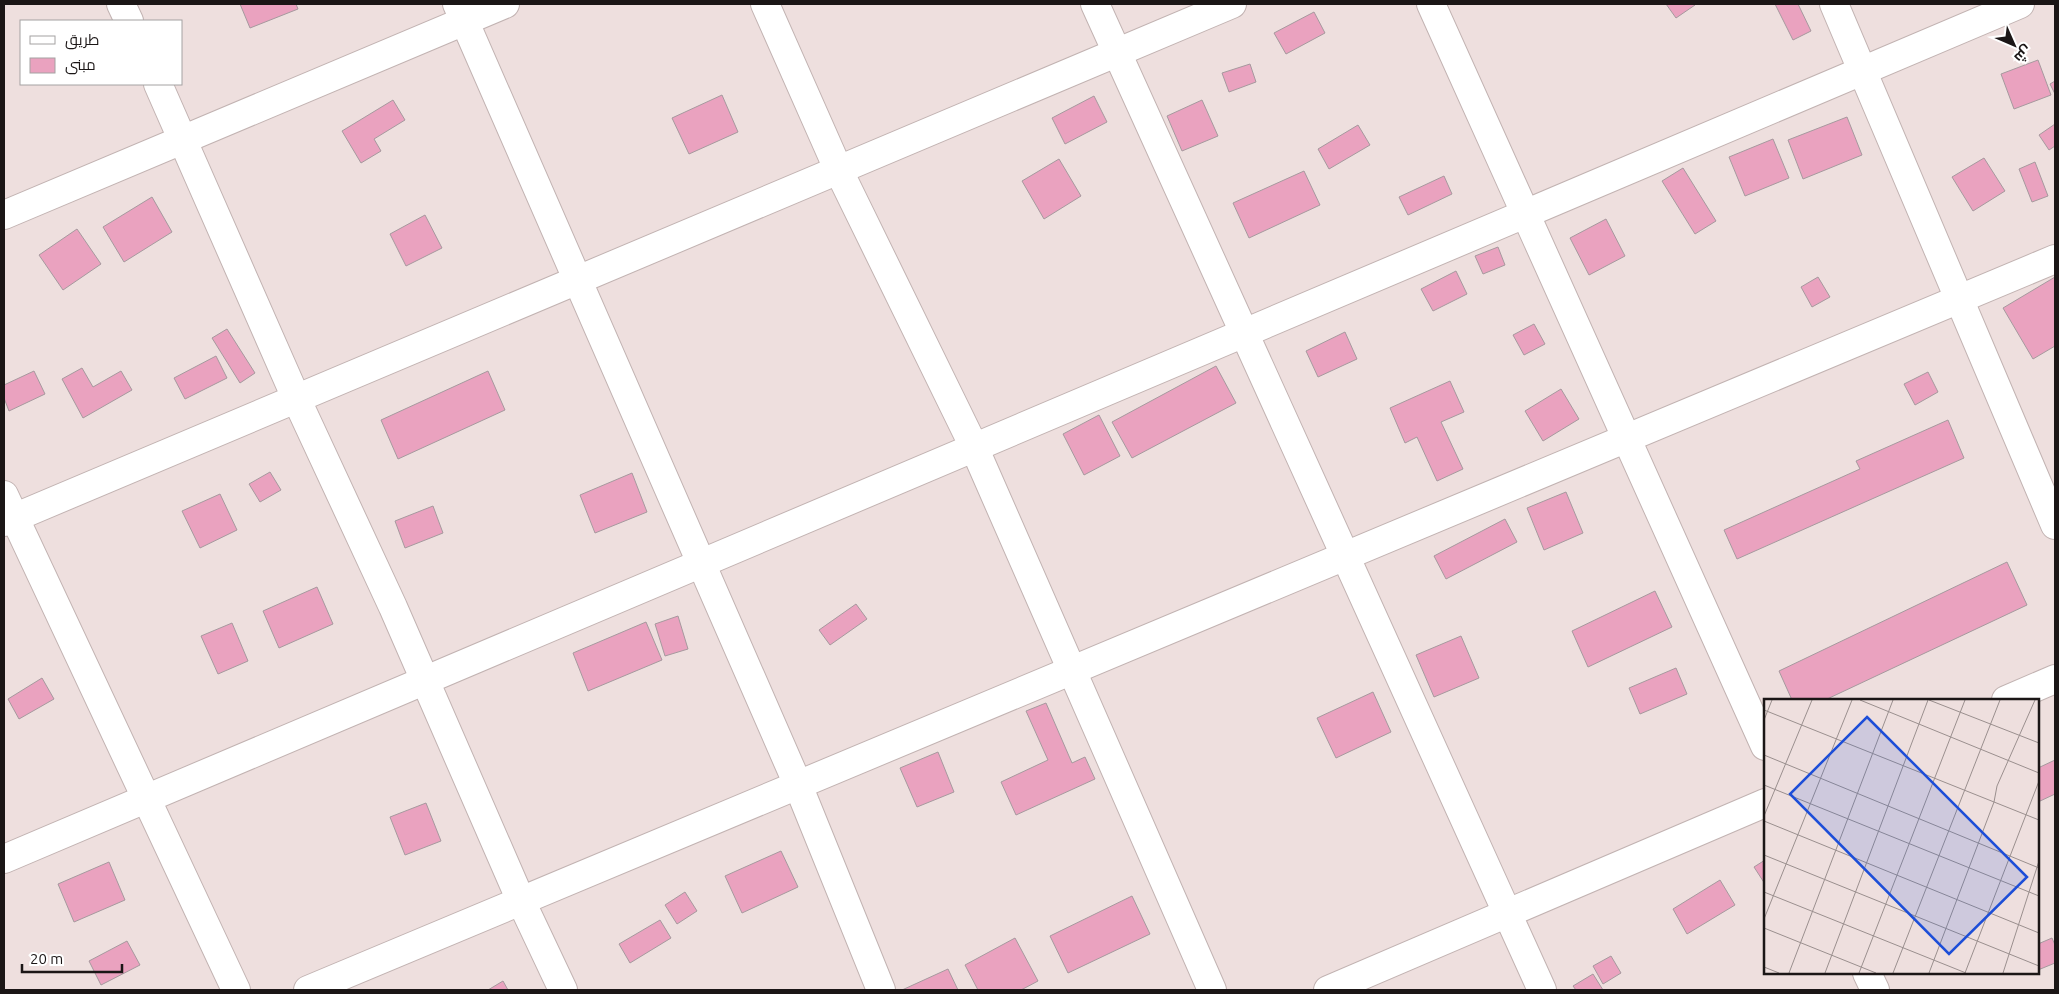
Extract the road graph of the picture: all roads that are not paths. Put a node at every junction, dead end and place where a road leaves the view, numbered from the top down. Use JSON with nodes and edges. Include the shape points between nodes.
{"nodes":[{"id":1,"x":121,"y":4,"type":"edge"},
{"id":2,"x":505,"y":4,"type":"edge"},
{"id":3,"x":765,"y":4,"type":"edge"},
{"id":4,"x":1095,"y":4,"type":"edge"},
{"id":5,"x":1232,"y":4,"type":"edge"},
{"id":6,"x":1431,"y":4,"type":"edge"},
{"id":7,"x":1834,"y":4,"type":"edge"},
{"id":8,"x":2020,"y":4,"type":"edge"},
{"id":9,"x":460,"y":12,"type":"edge"},
{"id":10,"x":129,"y":20,"type":"edge"},
{"id":11,"x":1117,"y":52,"type":"junction"},
{"id":12,"x":1862,"y":71,"type":"junction"},
{"id":13,"x":158,"y":85,"type":"edge"},
{"id":14,"x":183,"y":140,"type":"junction"},
{"id":15,"x":838,"y":170,"type":"junction"},
{"id":16,"x":1526,"y":213,"type":"junction"},
{"id":17,"x":4,"y":216,"type":"edge"},
{"id":18,"x":2055,"y":258,"type":"edge"},
{"id":19,"x":577,"y":280,"type":"junction"},
{"id":20,"x":1959,"y":299,"type":"junction"},
{"id":21,"x":1244,"y":333,"type":"junction"},
{"id":22,"x":296,"y":398,"type":"junction"},
{"id":23,"x":1627,"y":438,"type":"junction"},
{"id":24,"x":974,"y":447,"type":"junction"},
{"id":25,"x":7,"y":512,"type":"edge"},
{"id":26,"x":2055,"y":525,"type":"edge"},
{"id":27,"x":1345,"y":556,"type":"junction"},
{"id":28,"x":701,"y":563,"type":"junction"},
{"id":29,"x":1072,"y":671,"type":"junction"},
{"id":30,"x":2055,"y":679,"type":"edge"},
{"id":31,"x":425,"y":681,"type":"junction"},
{"id":32,"x":2008,"y":699,"type":"edge"},
{"id":33,"x":1764,"y":744,"type":"edge"},
{"id":34,"x":798,"y":785,"type":"junction"},
{"id":35,"x":148,"y":798,"type":"junction"},
{"id":36,"x":1764,"y":803,"type":"edge"},
{"id":37,"x":4,"y":859,"type":"edge"},
{"id":38,"x":521,"y":901,"type":"junction"},
{"id":39,"x":1508,"y":913,"type":"junction"},
{"id":40,"x":1867,"y":974,"type":"edge"},
{"id":41,"x":236,"y":990,"type":"edge"},
{"id":42,"x":308,"y":990,"type":"edge"},
{"id":43,"x":563,"y":990,"type":"edge"},
{"id":44,"x":881,"y":990,"type":"edge"},
{"id":45,"x":1212,"y":990,"type":"edge"},
{"id":46,"x":1328,"y":990,"type":"edge"},
{"id":47,"x":1542,"y":990,"type":"edge"},
{"id":48,"x":1875,"y":990,"type":"edge"}],
"edges":[{"from":1,"to":10,"type":"street"},
{"from":2,"to":9,"type":"street"},
{"from":3,"to":15,"type":"street"},
{"from":4,"to":11,"type":"street"},
{"from":5,"to":11,"type":"street"},
{"from":6,"to":16,"type":"street"},
{"from":7,"to":12,"type":"street"},
{"from":8,"to":12,"type":"street"},
{"from":9,"to":14,"type":"street"},
{"from":9,"to":19,"type":"street"},
{"from":11,"to":15,"type":"street"},
{"from":11,"to":21,"type":"street"},
{"from":12,"to":16,"type":"street"},
{"from":12,"to":20,"type":"street"},
{"from":13,"to":14,"type":"street"},
{"from":14,"to":17,"type":"street"},
{"from":14,"to":22,"type":"street"},
{"from":15,"to":19,"type":"street"},
{"from":15,"to":24,"type":"street"},
{"from":16,"to":21,"type":"street"},
{"from":16,"to":23,"type":"street"},
{"from":18,"to":20,"type":"street"},
{"from":19,"to":22,"type":"street"},
{"from":19,"to":28,"type":"street"},
{"from":20,"to":23,"type":"street"},
{"from":20,"to":26,"type":"street"},
{"from":21,"to":24,"type":"street"},
{"from":21,"to":27,"type":"street"},
{"from":22,"to":25,"type":"street"},
{"from":22,"to":31,"type":"street"},
{"from":23,"to":27,"type":"street"},
{"from":23,"to":33,"type":"street"},
{"from":24,"to":28,"type":"street"},
{"from":24,"to":29,"type":"street"},
{"from":25,"to":35,"type":"street"},
{"from":27,"to":29,"type":"street"},
{"from":27,"to":39,"type":"street"},
{"from":28,"to":31,"type":"street"},
{"from":28,"to":34,"type":"street"},
{"from":29,"to":34,"type":"street"},
{"from":29,"to":45,"type":"street"},
{"from":30,"to":32,"type":"street"},
{"from":31,"to":35,"type":"street"},
{"from":31,"to":38,"type":"street"},
{"from":34,"to":38,"type":"street"},
{"from":34,"to":44,"type":"street"},
{"from":35,"to":37,"type":"street"},
{"from":35,"to":41,"type":"street"},
{"from":36,"to":39,"type":"street"},
{"from":38,"to":42,"type":"street"},
{"from":38,"to":43,"type":"street"},
{"from":39,"to":46,"type":"street"},
{"from":39,"to":47,"type":"street"},
{"from":40,"to":48,"type":"street"}]}
